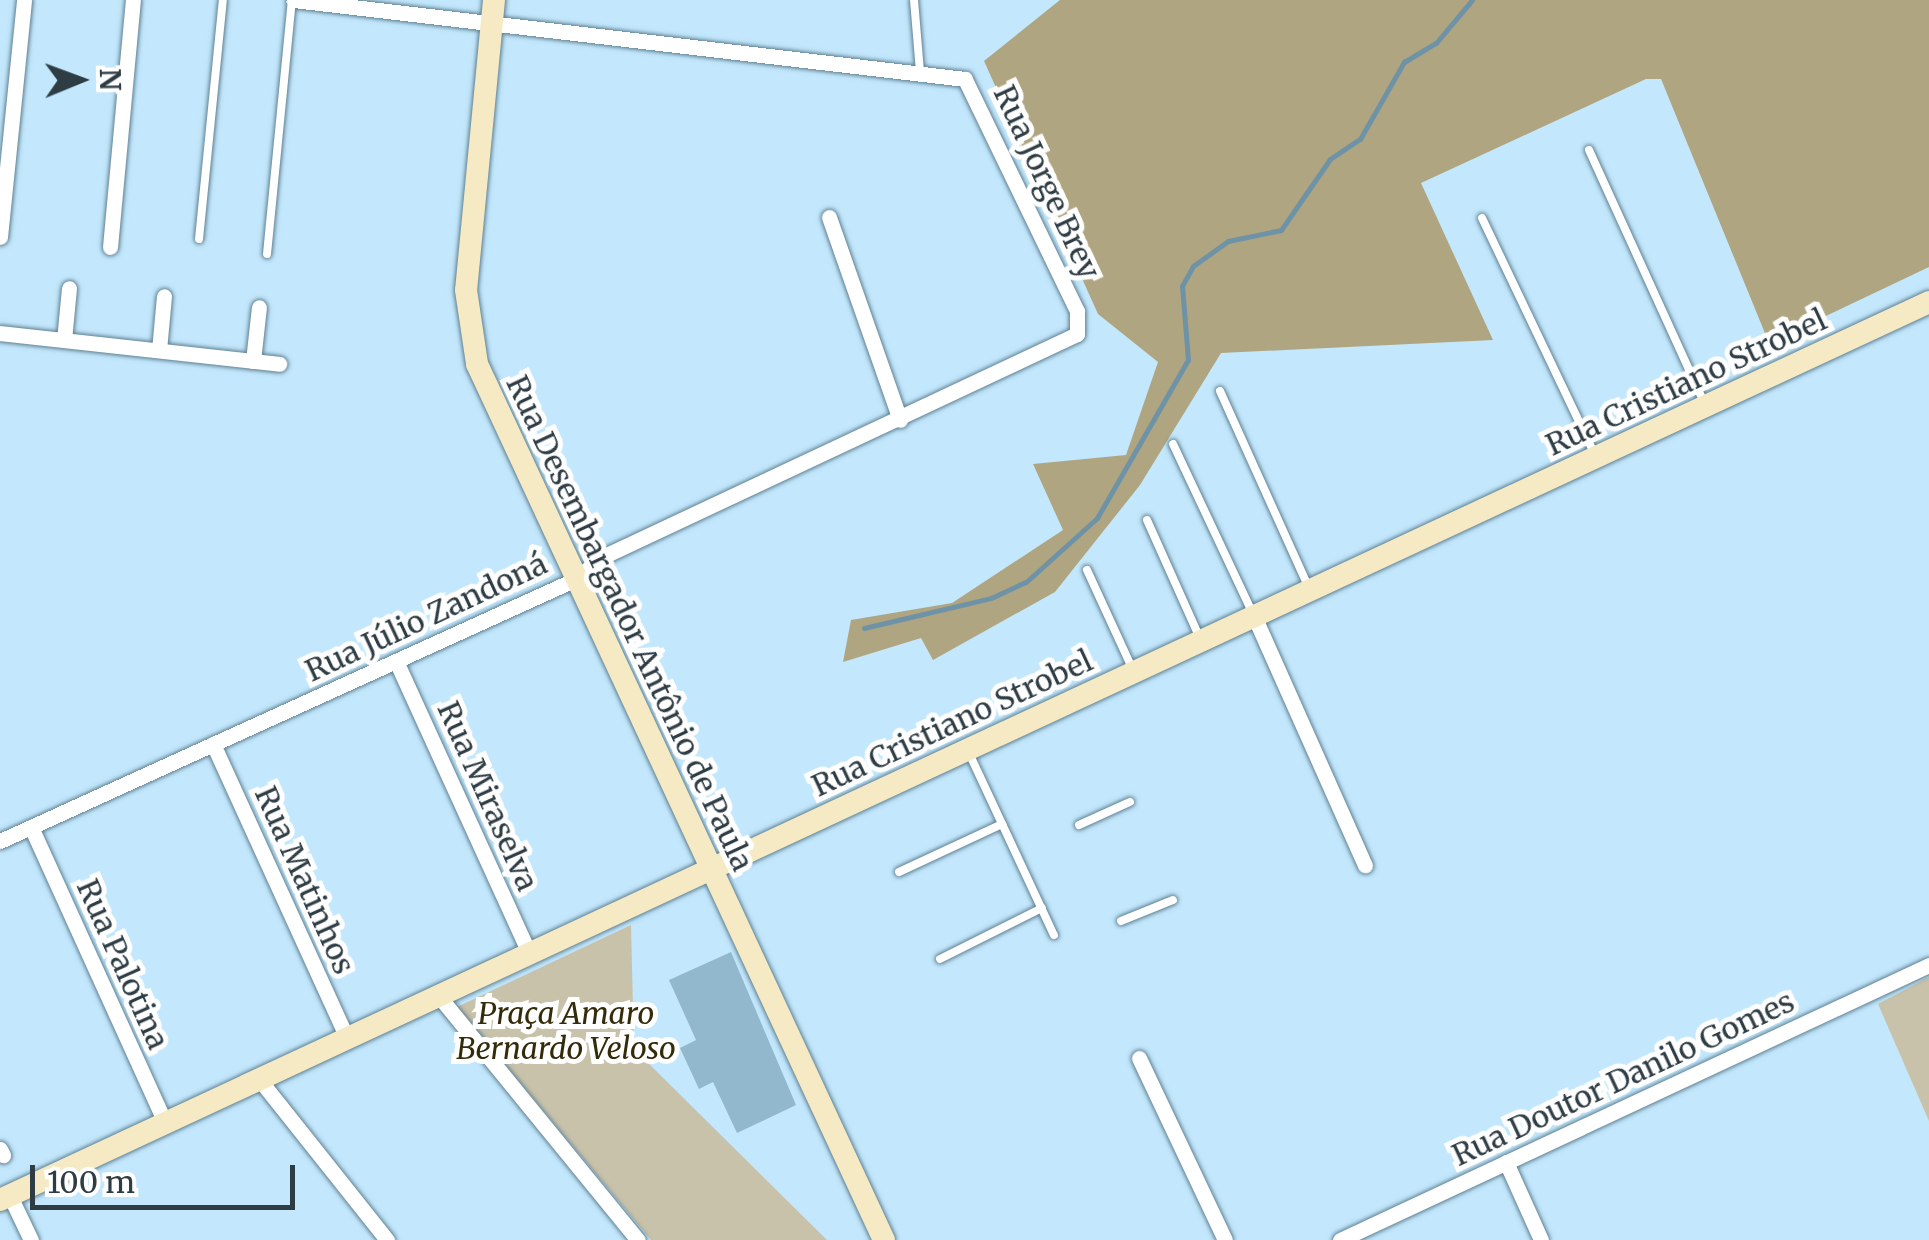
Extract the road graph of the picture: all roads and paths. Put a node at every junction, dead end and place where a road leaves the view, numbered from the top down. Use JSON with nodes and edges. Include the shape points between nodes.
{"nodes":[{"id":1,"x":24,"y":0,"type":"edge"},
{"id":2,"x":133,"y":0,"type":"edge"},
{"id":3,"x":224,"y":0,"type":"edge"},
{"id":4,"x":293,"y":0,"type":"edge"},
{"id":5,"x":914,"y":0,"type":"edge"},
{"id":6,"x":493,"y":11,"type":"edge"},
{"id":7,"x":920,"y":71,"type":"junction"},
{"id":8,"x":1589,"y":150,"type":"dead end"},
{"id":9,"x":829,"y":217,"type":"dead end"},
{"id":10,"x":1482,"y":218,"type":"dead end"},
{"id":11,"x":0,"y":238,"type":"edge"},
{"id":12,"x":199,"y":239,"type":"dead end"},
{"id":13,"x":110,"y":247,"type":"dead end"},
{"id":14,"x":266,"y":254,"type":"dead end"},
{"id":15,"x":69,"y":288,"type":"dead end"},
{"id":16,"x":164,"y":296,"type":"dead end"},
{"id":17,"x":1929,"y":302,"type":"edge"},
{"id":18,"x":259,"y":307,"type":"dead end"},
{"id":19,"x":1079,"y":326,"type":"joint"},
{"id":20,"x":0,"y":333,"type":"edge"},
{"id":21,"x":64,"y":340,"type":"junction"},
{"id":22,"x":159,"y":350,"type":"junction"},
{"id":23,"x":253,"y":360,"type":"junction"},
{"id":24,"x":279,"y":364,"type":"dead end"},
{"id":25,"x":1220,"y":391,"type":"dead end"},
{"id":26,"x":1706,"y":406,"type":"junction"},
{"id":27,"x":900,"y":420,"type":"junction"},
{"id":28,"x":1173,"y":444,"type":"dead end"},
{"id":29,"x":1596,"y":458,"type":"junction"},
{"id":30,"x":1146,"y":520,"type":"dead end"},
{"id":31,"x":1087,"y":570,"type":"dead end"},
{"id":32,"x":576,"y":578,"type":"junction"},
{"id":33,"x":1310,"y":590,"type":"junction"},
{"id":34,"x":1254,"y":616,"type":"junction"},
{"id":35,"x":1201,"y":640,"type":"junction"},
{"id":36,"x":396,"y":661,"type":"junction"},
{"id":37,"x":1134,"y":672,"type":"junction"},
{"id":38,"x":214,"y":744,"type":"junction"},
{"id":39,"x":967,"y":749,"type":"junction"},
{"id":40,"x":1130,"y":802,"type":"dead end"},
{"id":41,"x":1002,"y":824,"type":"junction"},
{"id":42,"x":1079,"y":826,"type":"dead end"},
{"id":43,"x":31,"y":827,"type":"junction"},
{"id":44,"x":0,"y":841,"type":"edge"},
{"id":45,"x":1365,"y":865,"type":"dead end"},
{"id":46,"x":711,"y":868,"type":"junction"},
{"id":47,"x":899,"y":872,"type":"dead end"},
{"id":48,"x":1173,"y":900,"type":"dead end"},
{"id":49,"x":1042,"y":908,"type":"junction"},
{"id":50,"x":1121,"y":921,"type":"dead end"},
{"id":51,"x":1054,"y":935,"type":"dead end"},
{"id":52,"x":529,"y":953,"type":"junction"},
{"id":53,"x":940,"y":959,"type":"dead end"},
{"id":54,"x":1929,"y":966,"type":"edge"},
{"id":55,"x":438,"y":996,"type":"junction"},
{"id":56,"x":347,"y":1038,"type":"junction"},
{"id":57,"x":1140,"y":1058,"type":"dead end"},
{"id":58,"x":259,"y":1080,"type":"junction"},
{"id":59,"x":165,"y":1124,"type":"junction"},
{"id":60,"x":1506,"y":1162,"type":"junction"},
{"id":61,"x":5,"y":1198,"type":"edge"},
{"id":62,"x":880,"y":1239,"type":"edge"},
{"id":63,"x":31,"y":1240,"type":"edge"},
{"id":64,"x":387,"y":1240,"type":"edge"},
{"id":65,"x":638,"y":1240,"type":"edge"},
{"id":66,"x":1224,"y":1240,"type":"edge"},
{"id":67,"x":1340,"y":1240,"type":"edge"},
{"id":68,"x":1542,"y":1240,"type":"edge"}],
"edges":[{"from":1,"to":11,"type":"street"},
{"from":2,"to":13,"type":"street"},
{"from":3,"to":12,"type":"lane"},
{"from":4,"to":6,"type":"street","name":"Rua Jorge Brey"},
{"from":4,"to":14,"type":"lane"},
{"from":5,"to":7,"type":"lane"},
{"from":6,"to":7,"type":"street","name":"Rua Jorge Brey"},
{"from":6,"to":32,"type":"main road","name":"Rua Desembargador Antônio de Paula","via":[[467,314],[481,374]]},
{"from":7,"to":19,"type":"street","name":"Rua Jorge Brey","via":[[972,85]]},
{"from":8,"to":26,"type":"lane"},
{"from":9,"to":27,"type":"street"},
{"from":10,"to":29,"type":"lane"},
{"from":15,"to":21,"type":"street"},
{"from":16,"to":22,"type":"street"},
{"from":17,"to":26,"type":"main road","name":"Rua Cristiano Strobel"},
{"from":18,"to":23,"type":"street"},
{"from":19,"to":27,"type":"street","name":"Rua Júlio Zandoná","via":[[1066,344]]},
{"from":20,"to":21,"type":"street"},
{"from":21,"to":22,"type":"street"},
{"from":22,"to":23,"type":"street"},
{"from":23,"to":24,"type":"street"},
{"from":25,"to":33,"type":"lane"},
{"from":26,"to":29,"type":"main road","name":"Rua Cristiano Strobel"},
{"from":27,"to":32,"type":"street","name":"Rua Júlio Zandoná","via":[[600,558]]},
{"from":28,"to":34,"type":"lane"},
{"from":29,"to":33,"type":"main road","name":"Rua Cristiano Strobel"},
{"from":30,"to":35,"type":"lane"},
{"from":31,"to":37,"type":"lane"},
{"from":32,"to":36,"type":"street","name":"Rua Júlio Zandoná"},
{"from":32,"to":46,"type":"main road","name":"Rua Desembargador Antônio de Paula"},
{"from":33,"to":34,"type":"main road","name":"Rua Cristiano Strobel"},
{"from":34,"to":35,"type":"main road","name":"Rua Cristiano Strobel"},
{"from":34,"to":45,"type":"street"},
{"from":35,"to":37,"type":"main road","name":"Rua Cristiano Strobel"},
{"from":36,"to":38,"type":"street","name":"Rua Júlio Zandoná"},
{"from":36,"to":52,"type":"street","name":"Rua Miraselva"},
{"from":37,"to":39,"type":"main road","name":"Rua Cristiano Strobel"},
{"from":38,"to":43,"type":"street","name":"Rua Júlio Zandoná"},
{"from":38,"to":56,"type":"street","name":"Rua Matinhos"},
{"from":39,"to":41,"type":"lane"},
{"from":39,"to":46,"type":"main road","name":"Rua Cristiano Strobel"},
{"from":40,"to":42,"type":"lane"},
{"from":41,"to":47,"type":"lane"},
{"from":41,"to":49,"type":"lane"},
{"from":43,"to":44,"type":"street","name":"Rua Júlio Zandoná"},
{"from":43,"to":59,"type":"street","name":"Rua Palotina"},
{"from":46,"to":52,"type":"main road","name":"Rua Cristiano Strobel"},
{"from":46,"to":62,"type":"main road","name":"Rua Desembargador Antônio de Paula"},
{"from":48,"to":50,"type":"lane"},
{"from":49,"to":51,"type":"lane"},
{"from":49,"to":53,"type":"lane"},
{"from":52,"to":55,"type":"main road","name":"Rua Cristiano Strobel"},
{"from":54,"to":60,"type":"street","name":"Rua Doutor Danilo Gomes"},
{"from":55,"to":56,"type":"main road","name":"Rua Cristiano Strobel"},
{"from":55,"to":65,"type":"street"},
{"from":56,"to":58,"type":"main road","name":"Rua Cristiano Strobel"},
{"from":57,"to":66,"type":"street"},
{"from":58,"to":59,"type":"main road","name":"Rua Cristiano Strobel"},
{"from":58,"to":64,"type":"street"},
{"from":59,"to":61,"type":"main road","name":"Rua Cristiano Strobel"},
{"from":60,"to":67,"type":"street","name":"Rua Doutor Danilo Gomes"},
{"from":60,"to":68,"type":"street"},
{"from":61,"to":63,"type":"street"}]}
